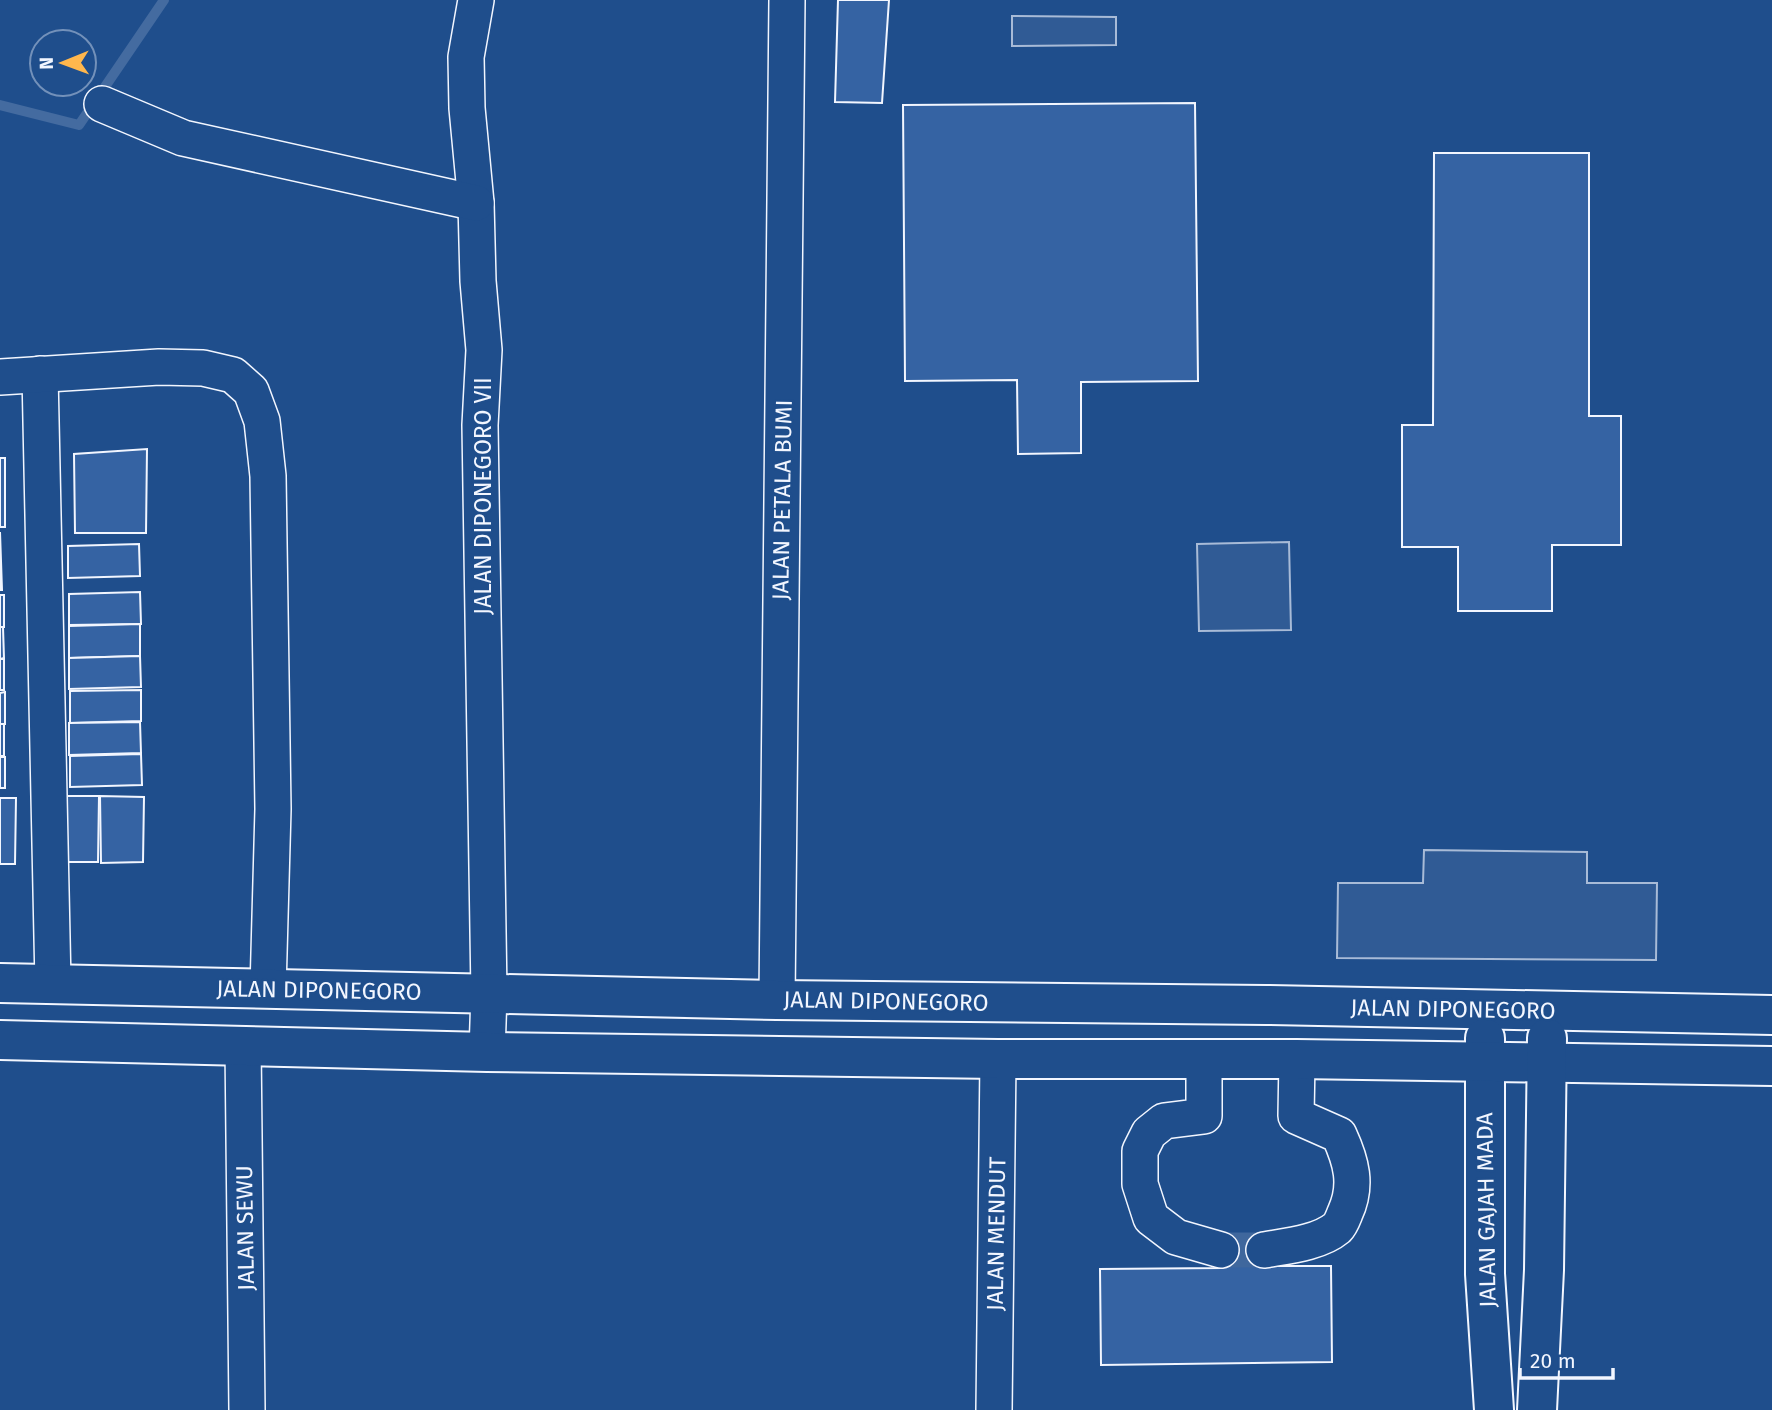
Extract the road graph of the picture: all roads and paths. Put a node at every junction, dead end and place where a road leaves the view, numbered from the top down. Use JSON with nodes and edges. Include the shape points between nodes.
{"nodes":[{"id":1,"x":476,"y":0,"type":"edge"},
{"id":2,"x":787,"y":0,"type":"edge"},
{"id":3,"x":102,"y":104,"type":"dead end"},
{"id":4,"x":476,"y":203,"type":"junction"},
{"id":5,"x":40,"y":374,"type":"junction"},
{"id":6,"x":0,"y":377,"type":"edge"},
{"id":7,"x":0,"y":983,"type":"edge"},
{"id":8,"x":53,"y":984,"type":"junction"},
{"id":9,"x":268,"y":989,"type":"junction"},
{"id":10,"x":489,"y":994,"type":"junction"},
{"id":11,"x":777,"y":1000,"type":"junction"},
{"id":12,"x":1485,"y":1010,"type":"junction"},
{"id":13,"x":1548,"y":1011,"type":"junction"},
{"id":14,"x":1772,"y":1015,"type":"edge"},
{"id":15,"x":0,"y":1040,"type":"edge"},
{"id":16,"x":243,"y":1045,"type":"junction"},
{"id":17,"x":487,"y":1052,"type":"junction"},
{"id":18,"x":1204,"y":1058,"type":"junction"},
{"id":19,"x":998,"y":1059,"type":"junction"},
{"id":20,"x":1297,"y":1059,"type":"junction"},
{"id":21,"x":1485,"y":1063,"type":"junction"},
{"id":22,"x":1547,"y":1063,"type":"junction"},
{"id":23,"x":1772,"y":1066,"type":"edge"},
{"id":24,"x":1222,"y":1250,"type":"tunnel mouth"},
{"id":25,"x":1264,"y":1250,"type":"tunnel mouth"},
{"id":26,"x":247,"y":1410,"type":"edge"},
{"id":27,"x":994,"y":1410,"type":"edge"},
{"id":28,"x":1494,"y":1410,"type":"edge"},
{"id":29,"x":1537,"y":1410,"type":"edge"}],
"edges":[{"from":1,"to":4,"type":"street","name":"JALAN DIPONEGORO VII","via":[[466,57]]},
{"from":2,"to":11,"type":"street","name":"JALAN PETALA BUMI"},
{"from":3,"to":4,"type":"street","via":[[183,138]]},
{"from":4,"to":10,"type":"street","name":"JALAN DIPONEGORO VII","via":[[484,350],[480,425]]},
{"from":5,"to":6,"type":"street"},
{"from":5,"to":8,"type":"street"},
{"from":5,"to":9,"type":"street","via":[[203,368],[233,375],[251,391],[262,421],[268,476],[273,809]]},
{"from":7,"to":8,"type":"main road","name":"JALAN DIPONEGORO"},
{"from":8,"to":9,"type":"main road","name":"JALAN DIPONEGORO"},
{"from":9,"to":10,"type":"main road","name":"JALAN DIPONEGORO"},
{"from":10,"to":11,"type":"main road","name":"JALAN DIPONEGORO"},
{"from":10,"to":17,"type":"street","name":"JALAN DIPONEGORO VII"},
{"from":11,"to":12,"type":"main road","name":"JALAN DIPONEGORO"},
{"from":12,"to":13,"type":"main road","name":"JALAN DIPONEGORO"},
{"from":12,"to":21,"type":"main road","name":"JALAN GAJAH MADA"},
{"from":13,"to":14,"type":"main road","name":"JALAN DIPONEGORO"},
{"from":13,"to":22,"type":"main road"},
{"from":15,"to":16,"type":"main road"},
{"from":16,"to":17,"type":"main road"},
{"from":16,"to":26,"type":"street","name":"JALAN SEWU"},
{"from":17,"to":19,"type":"main road"},
{"from":18,"to":19,"type":"main road"},
{"from":18,"to":20,"type":"main road"},
{"from":18,"to":24,"type":"street","via":[[1204,1116],[1164,1121],[1149,1133],[1140,1151],[1140,1184],[1151,1218],[1176,1237]]},
{"from":19,"to":27,"type":"street","name":"JALAN MENDUT"},
{"from":20,"to":21,"type":"main road"},
{"from":20,"to":25,"type":"street","via":[[1296,1116],[1339,1135],[1354,1183],[1339,1227],[1316,1239]]},
{"from":21,"to":22,"type":"main road"},
{"from":21,"to":28,"type":"main road","name":"JALAN GAJAH MADA","via":[[1485,1274]]},
{"from":22,"to":23,"type":"main road"},
{"from":22,"to":29,"type":"main road"}]}
